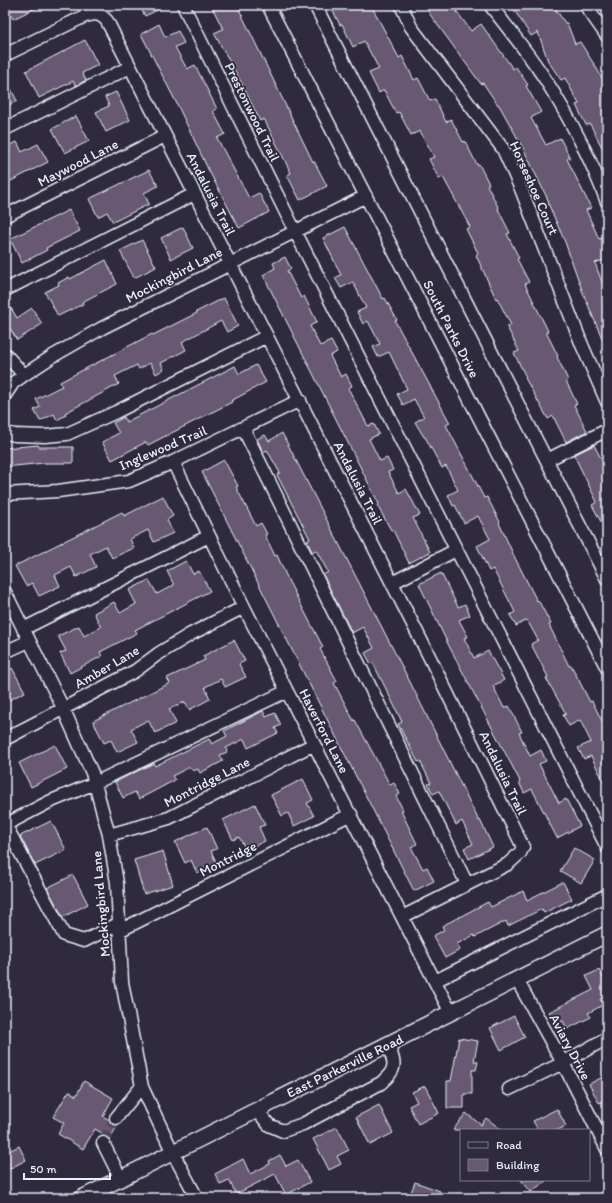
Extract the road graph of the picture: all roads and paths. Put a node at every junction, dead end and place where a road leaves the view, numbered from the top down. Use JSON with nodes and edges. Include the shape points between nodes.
{"nodes":[{"id":1,"x":183,"y":5,"type":"edge"},
{"id":2,"x":268,"y":5,"type":"edge"},
{"id":3,"x":315,"y":5,"type":"edge"},
{"id":4,"x":401,"y":5,"type":"edge"},
{"id":5,"x":490,"y":5,"type":"edge"},
{"id":6,"x":585,"y":5,"type":"edge"},
{"id":7,"x":607,"y":36,"type":"edge"},
{"id":8,"x":5,"y":56,"type":"edge"},
{"id":9,"x":130,"y":67,"type":"junction"},
{"id":10,"x":5,"y":128,"type":"edge"},
{"id":11,"x":165,"y":136,"type":"junction"},
{"id":12,"x":194,"y":194,"type":"junction"},
{"id":13,"x":366,"y":196,"type":"junction"},
{"id":14,"x":607,"y":202,"type":"edge"},
{"id":15,"x":5,"y":216,"type":"edge"},
{"id":16,"x":294,"y":231,"type":"junction"},
{"id":17,"x":230,"y":264,"type":"junction"},
{"id":18,"x":5,"y":290,"type":"edge"},
{"id":19,"x":266,"y":336,"type":"junction"},
{"id":20,"x":5,"y":354,"type":"edge"},
{"id":21,"x":24,"y":375,"type":"junction"},
{"id":22,"x":5,"y":395,"type":"edge"},
{"id":23,"x":606,"y":396,"type":"edge"},
{"id":24,"x":300,"y":400,"type":"junction"},
{"id":25,"x":243,"y":428,"type":"junction"},
{"id":26,"x":607,"y":430,"type":"edge"},
{"id":27,"x":5,"y":433,"type":"edge"},
{"id":28,"x":547,"y":460,"type":"junction"},
{"id":29,"x":173,"y":462,"type":"junction"},
{"id":30,"x":5,"y":494,"type":"edge"},
{"id":31,"x":209,"y":536,"type":"junction"},
{"id":32,"x":456,"y":550,"type":"junction"},
{"id":33,"x":607,"y":579,"type":"edge"},
{"id":34,"x":392,"y":583,"type":"junction"},
{"id":35,"x":5,"y":592,"type":"edge"},
{"id":36,"x":244,"y":607,"type":"junction"},
{"id":37,"x":23,"y":629,"type":"junction"},
{"id":38,"x":29,"y":641,"type":"junction"},
{"id":39,"x":5,"y":652,"type":"edge"},
{"id":40,"x":607,"y":668,"type":"edge"},
{"id":41,"x":287,"y":691,"type":"junction"},
{"id":42,"x":63,"y":708,"type":"junction"},
{"id":43,"x":5,"y":739,"type":"edge"},
{"id":44,"x":314,"y":744,"type":"junction"},
{"id":45,"x":95,"y":784,"type":"junction"},
{"id":46,"x":350,"y":814,"type":"junction"},
{"id":47,"x":5,"y":824,"type":"edge"},
{"id":48,"x":109,"y":835,"type":"junction"},
{"id":49,"x":607,"y":847,"type":"edge"},
{"id":50,"x":467,"y":884,"type":"junction"},
{"id":51,"x":607,"y":895,"type":"edge"},
{"id":52,"x":402,"y":917,"type":"junction"},
{"id":53,"x":118,"y":927,"type":"junction"},
{"id":54,"x":607,"y":934,"type":"edge"},
{"id":55,"x":517,"y":980,"type":"junction"},
{"id":56,"x":435,"y":981,"type":"junction"},
{"id":57,"x":451,"y":1013,"type":"junction"},
{"id":58,"x":607,"y":1038,"type":"edge"},
{"id":59,"x":388,"y":1044,"type":"junction"},
{"id":60,"x":562,"y":1063,"type":"junction"},
{"id":61,"x":142,"y":1086,"type":"junction"},
{"id":62,"x":509,"y":1089,"type":"dead end"},
{"id":63,"x":257,"y":1110,"type":"junction"},
{"id":64,"x":116,"y":1118,"type":"tunnel mouth"},
{"id":65,"x":103,"y":1143,"type":"dead end"},
{"id":66,"x":607,"y":1149,"type":"edge"},
{"id":67,"x":172,"y":1153,"type":"junction"},
{"id":68,"x":121,"y":1179,"type":"junction"},
{"id":69,"x":82,"y":1198,"type":"edge"},
{"id":70,"x":197,"y":1198,"type":"edge"}],
"edges":[{"from":1,"to":16,"type":"street","name":"Prestonwood Trail"},
{"from":2,"to":13,"type":"street","name":"South Parks Drive"},
{"from":3,"to":28,"type":"street"},
{"from":4,"to":23,"type":"street","name":"Horseshoe Court","via":[[411,27],[503,149],[582,345]]},
{"from":5,"to":14,"type":"street","via":[[545,79],[568,117],[596,172]]},
{"from":6,"to":7,"type":"street"},
{"from":8,"to":9,"type":"street","name":"Andalusia Trail","via":[[95,13],[107,21]]},
{"from":9,"to":10,"type":"street"},
{"from":9,"to":11,"type":"street","name":"Andalusia Trail"},
{"from":11,"to":12,"type":"street","name":"Andalusia Trail"},
{"from":11,"to":15,"type":"street","name":"Maywood Lane"},
{"from":12,"to":17,"type":"street","name":"Andalusia Trail"},
{"from":12,"to":18,"type":"street"},
{"from":13,"to":16,"type":"street","name":"Mockingbird Lane"},
{"from":13,"to":40,"type":"street","name":"South Parks Drive"},
{"from":16,"to":17,"type":"street","name":"Mockingbird Lane"},
{"from":16,"to":32,"type":"street","name":"Prestonwood Trail"},
{"from":17,"to":19,"type":"street","name":"Andalusia Trail"},
{"from":17,"to":21,"type":"street","name":"Mockingbird Lane","via":[[102,328]]},
{"from":19,"to":24,"type":"street","name":"Andalusia Trail"},
{"from":19,"to":27,"type":"street","via":[[67,434],[37,436]]},
{"from":20,"to":21,"type":"street"},
{"from":21,"to":22,"type":"street","name":"Mockingbird Lane","via":[[13,383]]},
{"from":24,"to":25,"type":"street","name":"Inglewood Trail"},
{"from":24,"to":34,"type":"street","name":"Andalusia Trail"},
{"from":25,"to":29,"type":"street","name":"Inglewood Trail"},
{"from":25,"to":50,"type":"street"},
{"from":26,"to":28,"type":"street"},
{"from":28,"to":33,"type":"street"},
{"from":29,"to":30,"type":"street","name":"Inglewood Trail","via":[[129,481]]},
{"from":29,"to":31,"type":"street","name":"Haverford Lane"},
{"from":31,"to":36,"type":"street","name":"Haverford Lane"},
{"from":31,"to":37,"type":"street"},
{"from":32,"to":34,"type":"street"},
{"from":32,"to":49,"type":"street","name":"Prestonwood Trail"},
{"from":34,"to":50,"type":"street","name":"Andalusia Trail","via":[[523,847],[508,864]]},
{"from":35,"to":37,"type":"street","name":"Mockingbird Lane"},
{"from":36,"to":41,"type":"street","name":"Haverford Lane"},
{"from":36,"to":42,"type":"street","name":"Amber Lane","via":[[191,634],[135,671]]},
{"from":37,"to":38,"type":"street","name":"Mockingbird Lane"},
{"from":38,"to":39,"type":"street"},
{"from":38,"to":42,"type":"street","name":"Mockingbird Lane"},
{"from":41,"to":44,"type":"street","name":"Haverford Lane"},
{"from":41,"to":45,"type":"street"},
{"from":42,"to":43,"type":"street","name":"Amber Lane"},
{"from":42,"to":45,"type":"street","name":"Mockingbird Lane"},
{"from":44,"to":46,"type":"street","name":"Haverford Lane"},
{"from":44,"to":48,"type":"street","name":"Montridge Lane","via":[[169,818]]},
{"from":45,"to":47,"type":"street"},
{"from":45,"to":48,"type":"street","name":"Mockingbird Lane"},
{"from":46,"to":52,"type":"street","name":"Haverford Lane"},
{"from":46,"to":53,"type":"street","name":"Montridge"},
{"from":47,"to":53,"type":"street","name":"Montridge","via":[[64,935],[84,941]]},
{"from":48,"to":53,"type":"street","name":"Mockingbird Lane","via":[[117,883]]},
{"from":50,"to":52,"type":"street","name":"Andalusia Trail"},
{"from":51,"to":56,"type":"street"},
{"from":52,"to":56,"type":"street","name":"Haverford Lane"},
{"from":53,"to":61,"type":"street","name":"Mockingbird Lane","via":[[122,982]]},
{"from":54,"to":55,"type":"main road","name":"East Parkerville Road"},
{"from":55,"to":57,"type":"main road","name":"East Parkerville Road"},
{"from":55,"to":60,"type":"street","name":"Aviary Drive"},
{"from":56,"to":57,"type":"street","name":"Haverford Lane"},
{"from":57,"to":59,"type":"main road","name":"East Parkerville Road"},
{"from":58,"to":60,"type":"street"},
{"from":59,"to":63,"type":"main road","name":"East Parkerville Road"},
{"from":59,"to":63,"type":"street","via":[[395,1063],[391,1074],[381,1084],[303,1124],[283,1131],[269,1125]]},
{"from":60,"to":62,"type":"street"},
{"from":60,"to":66,"type":"street","name":"Aviary Drive"},
{"from":61,"to":64,"type":"street"},
{"from":61,"to":67,"type":"street","name":"Mockingbird Lane"},
{"from":63,"to":67,"type":"main road","name":"East Parkerville Road"},
{"from":65,"to":68,"type":"street"},
{"from":67,"to":68,"type":"main road","name":"East Parkerville Road"},
{"from":67,"to":70,"type":"street","name":"Mockingbird Lane"},
{"from":68,"to":69,"type":"main road","name":"East Parkerville Road"}]}
